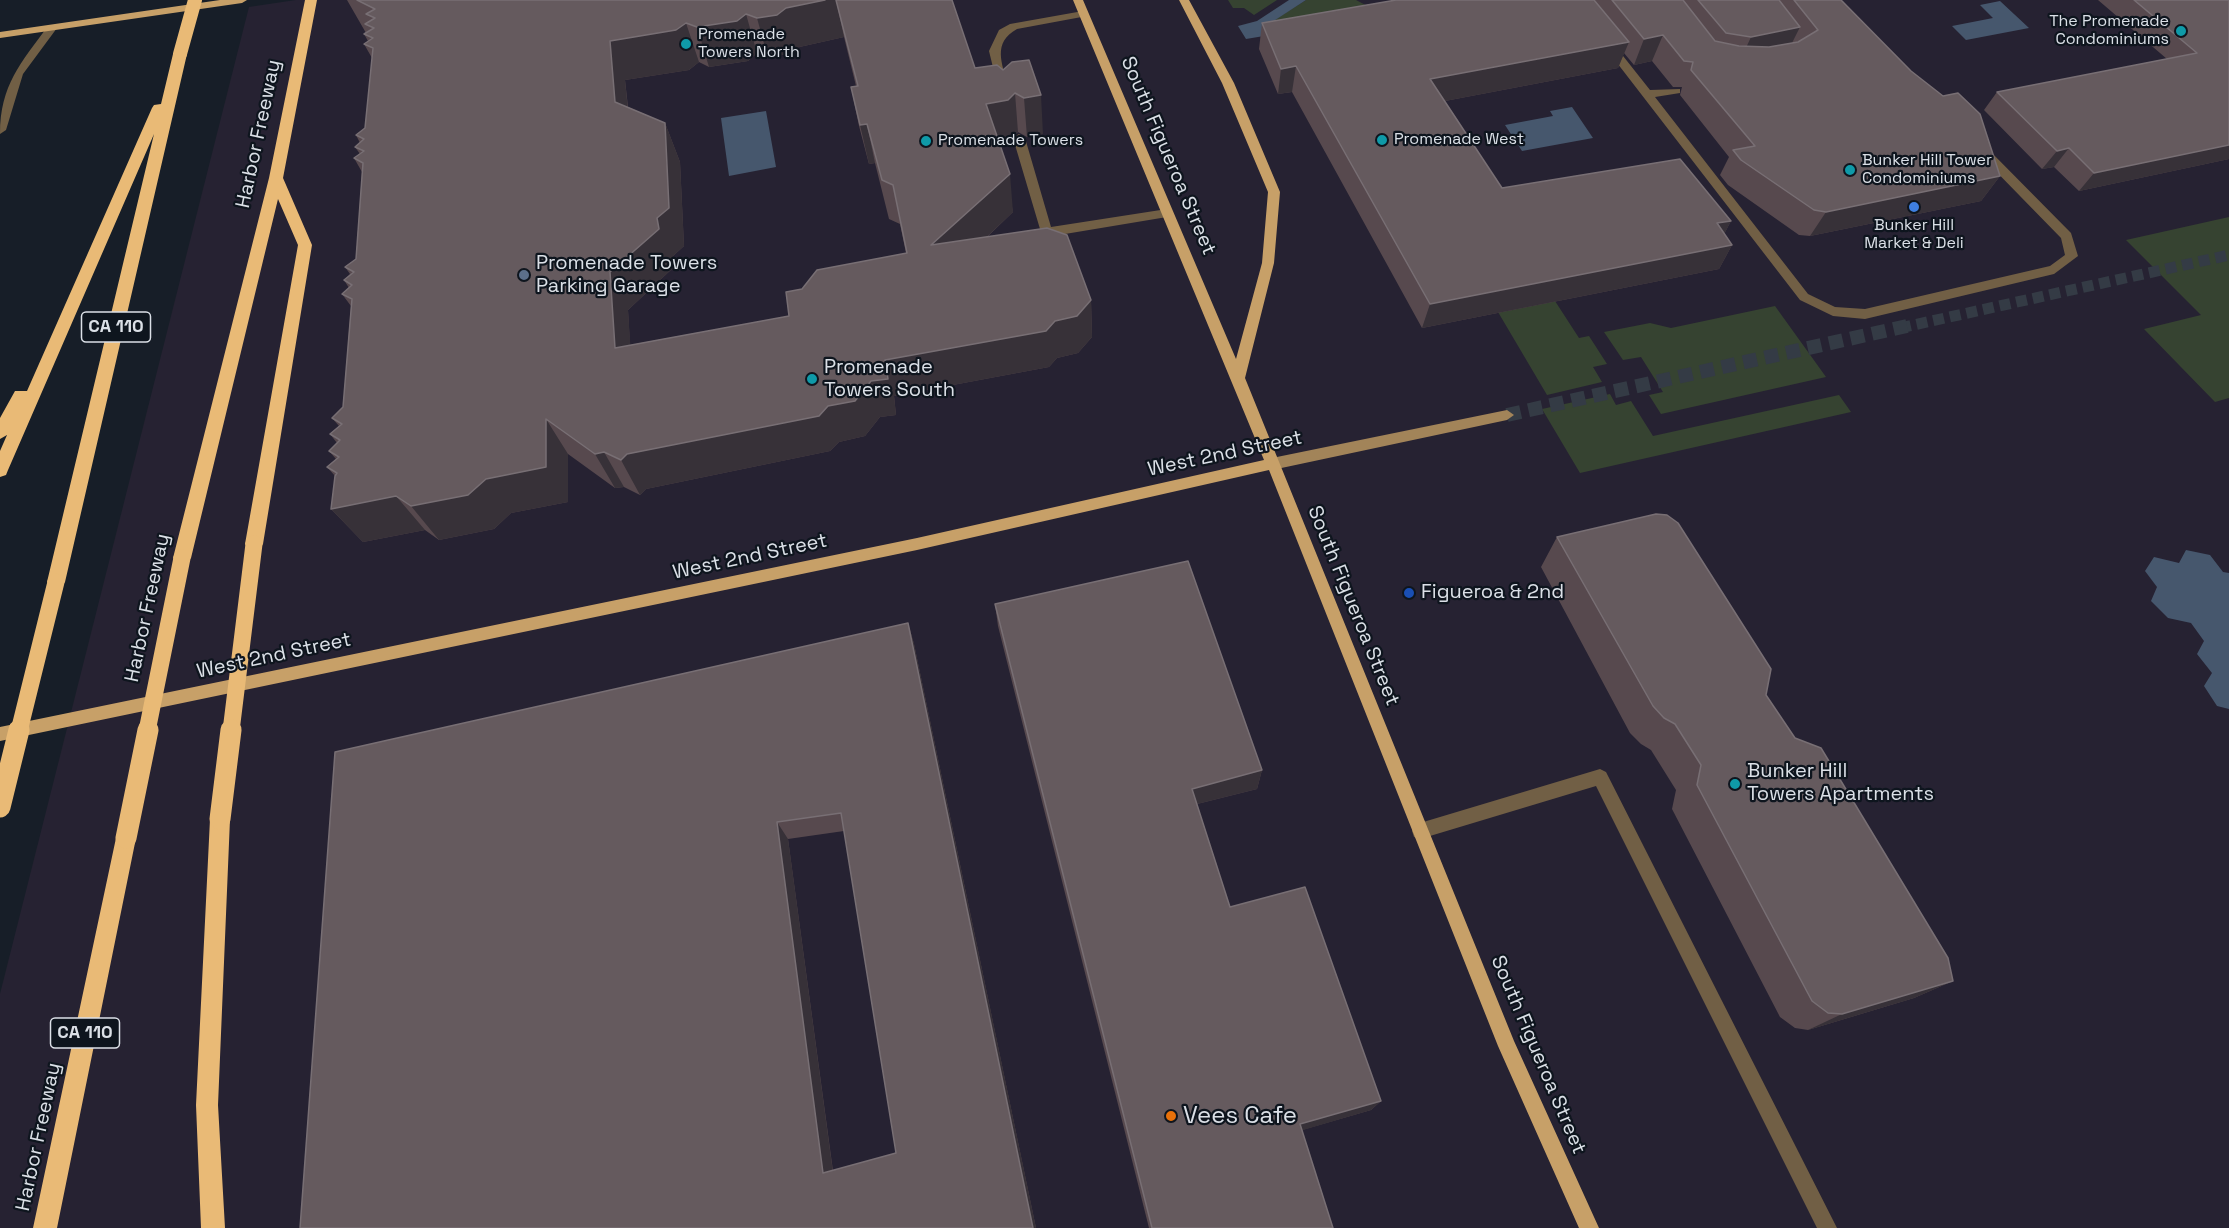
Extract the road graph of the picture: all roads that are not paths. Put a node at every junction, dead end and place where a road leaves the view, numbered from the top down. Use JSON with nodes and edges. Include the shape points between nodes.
{"nodes":[{"id":1,"x":195,"y":0,"type":"edge"},
{"id":2,"x":242,"y":0,"type":"edge"},
{"id":3,"x":311,"y":0,"type":"edge"},
{"id":4,"x":1077,"y":0,"type":"edge"},
{"id":5,"x":1184,"y":0,"type":"edge"},
{"id":6,"x":1083,"y":14,"type":"junction"},
{"id":7,"x":52,"y":28,"type":"junction"},
{"id":8,"x":1600,"y":34,"type":"edge"},
{"id":9,"x":0,"y":35,"type":"edge"},
{"id":10,"x":176,"y":71,"type":"junction"},
{"id":11,"x":1676,"y":91,"type":"dead end"},
{"id":12,"x":1004,"y":93,"type":"edge"},
{"id":13,"x":1649,"y":94,"type":"junction"},
{"id":14,"x":0,"y":130,"type":"edge"},
{"id":15,"x":1019,"y":138,"type":"edge"},
{"id":16,"x":1975,"y":143,"type":"edge"},
{"id":17,"x":276,"y":178,"type":"junction"},
{"id":18,"x":1167,"y":213,"type":"junction"},
{"id":19,"x":1047,"y":233,"type":"junction"},
{"id":20,"x":1023,"y":237,"type":"edge"},
{"id":21,"x":72,"y":301,"type":"junction"},
{"id":22,"x":1238,"y":378,"type":"junction"},
{"id":23,"x":1507,"y":416,"type":"tunnel mouth"},
{"id":24,"x":0,"y":433,"type":"edge"},
{"id":25,"x":1272,"y":464,"type":"junction"},
{"id":26,"x":0,"y":470,"type":"edge"},
{"id":27,"x":0,"y":734,"type":"edge"},
{"id":28,"x":0,"y":807,"type":"edge"},
{"id":29,"x":1420,"y":831,"type":"junction"},
{"id":30,"x":45,"y":1228,"type":"edge"},
{"id":31,"x":213,"y":1228,"type":"edge"},
{"id":32,"x":1589,"y":1228,"type":"edge"},
{"id":33,"x":1827,"y":1228,"type":"edge"}],
"edges":[{"from":1,"to":10,"type":"highway","number":"CA 110","bridge":true},
{"from":2,"to":7,"type":"main road"},
{"from":3,"to":17,"type":"highway","name":"Harbor Freeway","number":"CA 110"},
{"from":4,"to":6,"type":"main road","name":"South Figueroa Street"},
{"from":5,"to":22,"type":"main road","via":[[1228,83],[1274,192],[1268,263]]},
{"from":6,"to":12,"type":"lane","via":[[1014,26],[1003,32],[994,51]]},
{"from":6,"to":18,"type":"main road","name":"South Figueroa Street"},
{"from":7,"to":9,"type":"main road"},
{"from":7,"to":14,"type":"lane","via":[[18,74]]},
{"from":8,"to":13,"type":"lane"},
{"from":10,"to":21,"type":"highway"},
{"from":10,"to":28,"type":"highway","number":"CA 110","bridge":true},
{"from":11,"to":13,"type":"lane"},
{"from":13,"to":16,"type":"lane","via":[[1804,297],[1833,311],[1865,314],[2054,270],[2072,256],[2067,236]]},
{"from":15,"to":19,"type":"lane"},
{"from":17,"to":30,"type":"highway","name":"Harbor Freeway","number":"CA 110","bridge":true,"via":[[182,558]]},
{"from":17,"to":31,"type":"highway","bridge":true,"via":[[305,245],[254,544],[220,819],[207,1105]]},
{"from":18,"to":19,"type":"lane"},
{"from":18,"to":22,"type":"main road","name":"South Figueroa Street"},
{"from":19,"to":20,"type":"lane"},
{"from":21,"to":24,"type":"highway"},
{"from":21,"to":26,"type":"highway"},
{"from":22,"to":25,"type":"main road","name":"South Figueroa Street"},
{"from":23,"to":25,"type":"main road","name":"West 2nd Street"},
{"from":25,"to":27,"type":"main road","name":"West 2nd Street","via":[[894,549]]},
{"from":25,"to":29,"type":"main road","name":"South Figueroa Street"},
{"from":29,"to":32,"type":"main road","name":"South Figueroa Street","via":[[1507,1046]]},
{"from":29,"to":33,"type":"lane","via":[[1600,777]]}]}
